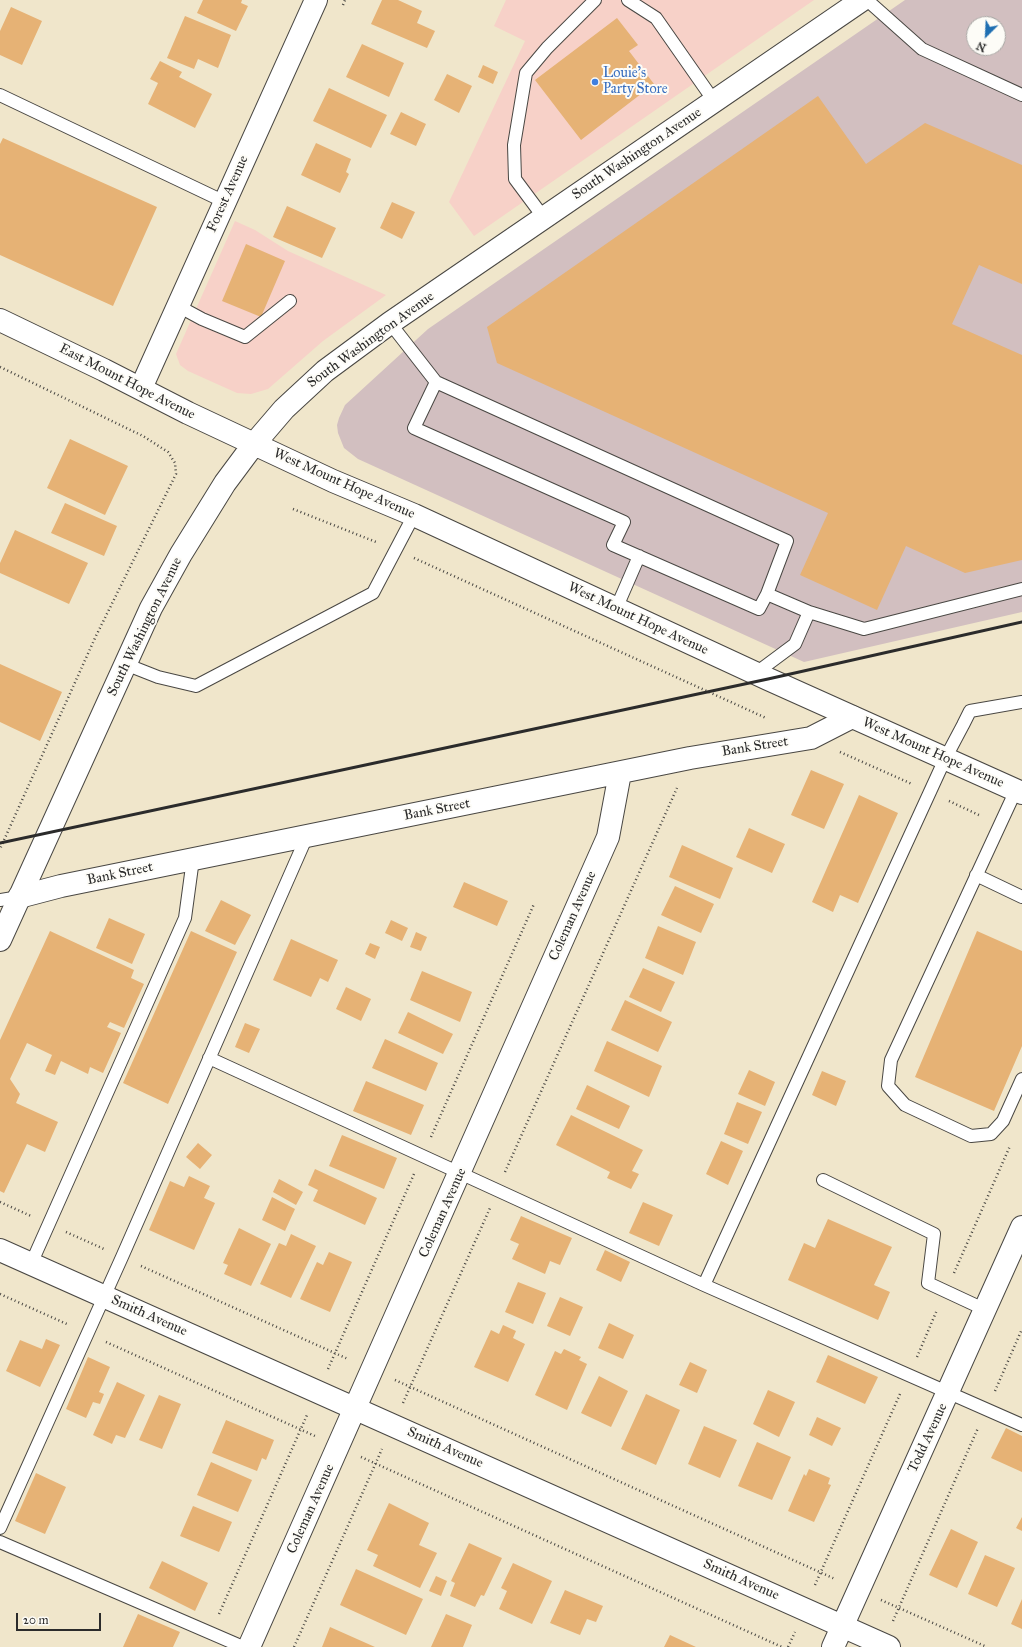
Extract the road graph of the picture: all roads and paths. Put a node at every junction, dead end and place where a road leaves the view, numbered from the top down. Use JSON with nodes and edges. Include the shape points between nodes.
{"nodes":[{"id":1,"x":316,"y":0,"type":"edge"},
{"id":2,"x":595,"y":0,"type":"edge"},
{"id":3,"x":628,"y":0,"type":"edge"},
{"id":4,"x":862,"y":0,"type":"edge"},
{"id":5,"x":867,"y":0,"type":"edge"},
{"id":6,"x":0,"y":95,"type":"edge"},
{"id":7,"x":1022,"y":95,"type":"edge"},
{"id":8,"x":714,"y":101,"type":"junction"},
{"id":9,"x":225,"y":202,"type":"junction"},
{"id":10,"x":544,"y":218,"type":"junction"},
{"id":11,"x":290,"y":301,"type":"dead end"},
{"id":12,"x":178,"y":306,"type":"junction"},
{"id":13,"x":0,"y":320,"type":"edge"},
{"id":14,"x":390,"y":323,"type":"junction"},
{"id":15,"x":0,"y":367,"type":"edge"},
{"id":16,"x":436,"y":382,"type":"junction"},
{"id":17,"x":141,"y":388,"type":"junction"},
{"id":18,"x":254,"y":444,"type":"junction"},
{"id":19,"x":293,"y":509,"type":"dead end"},
{"id":20,"x":414,"y":515,"type":"junction"},
{"id":21,"x":396,"y":550,"type":"junction"},
{"id":22,"x":639,"y":556,"type":"junction"},
{"id":23,"x":1022,"y":589,"type":"edge"},
{"id":24,"x":767,"y":594,"type":"junction"},
{"id":25,"x":616,"y":609,"type":"junction"},
{"id":26,"x":808,"y":612,"type":"junction"},
{"id":27,"x":125,"y":664,"type":"junction"},
{"id":28,"x":756,"y":673,"type":"junction"},
{"id":29,"x":1022,"y":702,"type":"edge"},
{"id":30,"x":852,"y":718,"type":"junction"},
{"id":31,"x":769,"y":720,"type":"dead end"},
{"id":32,"x":810,"y":738,"type":"junction"},
{"id":33,"x":945,"y":759,"type":"junction"},
{"id":34,"x":620,"y":773,"type":"junction"},
{"id":35,"x":930,"y":792,"type":"junction"},
{"id":36,"x":1019,"y":792,"type":"edge"},
{"id":37,"x":1000,"y":824,"type":"junction"},
{"id":38,"x":307,"y":836,"type":"junction"},
{"id":39,"x":0,"y":849,"type":"edge"},
{"id":40,"x":193,"y":860,"type":"junction"},
{"id":41,"x":976,"y":875,"type":"junction"},
{"id":42,"x":1022,"y":897,"type":"edge"},
{"id":43,"x":10,"y":898,"type":"edge"},
{"id":44,"x":534,"y":904,"type":"dead end"},
{"id":45,"x":0,"y":940,"type":"edge"},
{"id":46,"x":209,"y":1058,"type":"junction"},
{"id":47,"x":1022,"y":1078,"type":"edge"},
{"id":48,"x":422,"y":1157,"type":"junction"},
{"id":49,"x":460,"y":1174,"type":"junction"},
{"id":50,"x":823,"y":1180,"type":"dead end"},
{"id":51,"x":0,"y":1202,"type":"edge"},
{"id":52,"x":48,"y":1224,"type":"junction"},
{"id":53,"x":1022,"y":1227,"type":"edge"},
{"id":54,"x":0,"y":1250,"type":"edge"},
{"id":55,"x":122,"y":1257,"type":"junction"},
{"id":56,"x":31,"y":1264,"type":"junction"},
{"id":57,"x":704,"y":1285,"type":"junction"},
{"id":58,"x":0,"y":1294,"type":"edge"},
{"id":59,"x":104,"y":1296,"type":"junction"},
{"id":60,"x":986,"y":1310,"type":"junction"},
{"id":61,"x":1022,"y":1329,"type":"edge"},
{"id":62,"x":88,"y":1334,"type":"junction"},
{"id":63,"x":334,"y":1353,"type":"junction"},
{"id":64,"x":372,"y":1370,"type":"junction"},
{"id":65,"x":318,"y":1391,"type":"junction"},
{"id":66,"x":949,"y":1393,"type":"junction"},
{"id":67,"x":356,"y":1408,"type":"junction"},
{"id":68,"x":986,"y":1409,"type":"junction"},
{"id":69,"x":1022,"y":1425,"type":"edge"},
{"id":70,"x":300,"y":1430,"type":"junction"},
{"id":71,"x":338,"y":1447,"type":"junction"},
{"id":72,"x":0,"y":1528,"type":"edge"},
{"id":73,"x":0,"y":1542,"type":"edge"},
{"id":74,"x":859,"y":1590,"type":"junction"},
{"id":75,"x":899,"y":1607,"type":"junction"},
{"id":76,"x":842,"y":1626,"type":"junction"},
{"id":77,"x":210,"y":1633,"type":"junction"},
{"id":78,"x":886,"y":1645,"type":"edge"},
{"id":79,"x":243,"y":1647,"type":"edge"},
{"id":80,"x":249,"y":1647,"type":"edge"},
{"id":81,"x":782,"y":1647,"type":"edge"},
{"id":82,"x":833,"y":1647,"type":"edge"},
{"id":83,"x":987,"y":1647,"type":"edge"}],
"edges":[{"from":1,"to":9,"type":"street","name":"Forest Avenue"},
{"from":2,"to":10,"type":"lane","via":[[547,48],[526,74],[514,145],[515,179]]},
{"from":3,"to":8,"type":"lane","via":[[656,18]]},
{"from":4,"to":8,"type":"street","name":"South Washington Avenue"},
{"from":5,"to":7,"type":"lane","via":[[922,49]]},
{"from":6,"to":9,"type":"lane"},
{"from":8,"to":10,"type":"street","name":"South Washington Avenue"},
{"from":9,"to":12,"type":"street","name":"Forest Avenue"},
{"from":10,"to":14,"type":"street","name":"South Washington Avenue"},
{"from":11,"to":12,"type":"lane","via":[[245,336]]},
{"from":12,"to":17,"type":"street","name":"Forest Avenue"},
{"from":13,"to":17,"type":"street","name":"East Mount Hope Avenue"},
{"from":14,"to":16,"type":"lane"},
{"from":14,"to":18,"type":"street","name":"South Washington Avenue","via":[[307,387]]},
{"from":15,"to":39,"type":"path","via":[[142,436],[168,452],[175,463],[176,474],[94,638]]},
{"from":16,"to":22,"type":"lane","via":[[414,428],[624,522],[613,545]]},
{"from":16,"to":24,"type":"lane","via":[[787,542]]},
{"from":17,"to":18,"type":"street","name":"East Mount Hope Avenue"},
{"from":18,"to":20,"type":"street","name":"West Mount Hope Avenue"},
{"from":18,"to":27,"type":"street","name":"South Washington Avenue","via":[[216,495],[177,560]]},
{"from":19,"to":21,"type":"path"},
{"from":20,"to":21,"type":"lane"},
{"from":20,"to":25,"type":"street","name":"West Mount Hope Avenue"},
{"from":21,"to":27,"type":"lane","via":[[373,593],[196,686],[158,677]]},
{"from":21,"to":31,"type":"path"},
{"from":22,"to":24,"type":"lane","via":[[759,609]]},
{"from":22,"to":25,"type":"lane"},
{"from":23,"to":26,"type":"lane","via":[[864,629]]},
{"from":24,"to":26,"type":"lane"},
{"from":25,"to":28,"type":"street","name":"West Mount Hope Avenue"},
{"from":26,"to":28,"type":"lane","via":[[795,644]]},
{"from":27,"to":43,"type":"street","name":"South Washington Avenue"},
{"from":28,"to":30,"type":"street","name":"West Mount Hope Avenue"},
{"from":29,"to":33,"type":"lane","via":[[970,711]]},
{"from":30,"to":32,"type":"street","name":"Bank Street"},
{"from":30,"to":33,"type":"street","name":"West Mount Hope Avenue"},
{"from":32,"to":34,"type":"street","name":"Bank Street","via":[[690,758]]},
{"from":32,"to":35,"type":"path"},
{"from":33,"to":35,"type":"lane"},
{"from":33,"to":36,"type":"street","name":"West Mount Hope Avenue"},
{"from":34,"to":38,"type":"street","name":"Bank Street"},
{"from":34,"to":49,"type":"street","name":"Coleman Avenue","via":[[608,837]]},
{"from":35,"to":37,"type":"path"},
{"from":35,"to":57,"type":"lane"},
{"from":36,"to":37,"type":"lane"},
{"from":37,"to":41,"type":"lane"},
{"from":38,"to":40,"type":"street","name":"Bank Street"},
{"from":38,"to":46,"type":"lane"},
{"from":40,"to":43,"type":"street","name":"Bank Street"},
{"from":40,"to":52,"type":"lane","via":[[185,918]]},
{"from":41,"to":42,"type":"lane"},
{"from":41,"to":47,"type":"lane","via":[[891,1060],[888,1086],[905,1105],[971,1136],[991,1134],[1003,1121]]},
{"from":43,"to":45,"type":"street","name":"South Washington Avenue"},
{"from":44,"to":48,"type":"path"},
{"from":46,"to":48,"type":"lane"},
{"from":46,"to":55,"type":"lane"},
{"from":48,"to":49,"type":"lane"},
{"from":48,"to":63,"type":"path"},
{"from":49,"to":57,"type":"lane"},
{"from":49,"to":64,"type":"street","name":"Coleman Avenue"},
{"from":50,"to":60,"type":"lane","via":[[934,1234],[928,1283]]},
{"from":51,"to":52,"type":"path"},
{"from":52,"to":55,"type":"path"},
{"from":52,"to":56,"type":"lane"},
{"from":53,"to":60,"type":"street","name":"Todd Avenue"},
{"from":54,"to":56,"type":"street","name":"Smith Avenue"},
{"from":55,"to":59,"type":"lane"},
{"from":55,"to":63,"type":"path"},
{"from":56,"to":59,"type":"street","name":"Smith Avenue"},
{"from":57,"to":66,"type":"lane"},
{"from":58,"to":62,"type":"path"},
{"from":59,"to":62,"type":"lane"},
{"from":59,"to":65,"type":"street","name":"Smith Avenue"},
{"from":60,"to":66,"type":"street","name":"Todd Avenue"},
{"from":61,"to":68,"type":"path"},
{"from":62,"to":70,"type":"path"},
{"from":62,"to":72,"type":"lane"},
{"from":63,"to":64,"type":"path"},
{"from":63,"to":65,"type":"path"},
{"from":64,"to":67,"type":"street","name":"Coleman Avenue"},
{"from":64,"to":74,"type":"path"},
{"from":65,"to":67,"type":"street","name":"Smith Avenue"},
{"from":65,"to":70,"type":"path"},
{"from":66,"to":68,"type":"lane"},
{"from":66,"to":74,"type":"street","name":"Todd Avenue"},
{"from":67,"to":71,"type":"street","name":"Coleman Avenue"},
{"from":67,"to":76,"type":"street","name":"Smith Avenue"},
{"from":68,"to":69,"type":"lane"},
{"from":68,"to":75,"type":"path"},
{"from":70,"to":71,"type":"path"},
{"from":70,"to":77,"type":"path"},
{"from":71,"to":80,"type":"street","name":"Coleman Avenue"},
{"from":71,"to":81,"type":"path"},
{"from":73,"to":77,"type":"lane"},
{"from":74,"to":75,"type":"path"},
{"from":74,"to":76,"type":"street","name":"Todd Avenue"},
{"from":75,"to":78,"type":"path"},
{"from":75,"to":83,"type":"path"},
{"from":76,"to":78,"type":"street","name":"Smith Avenue"},
{"from":76,"to":82,"type":"street","name":"Todd Avenue"},
{"from":77,"to":79,"type":"lane"}]}
